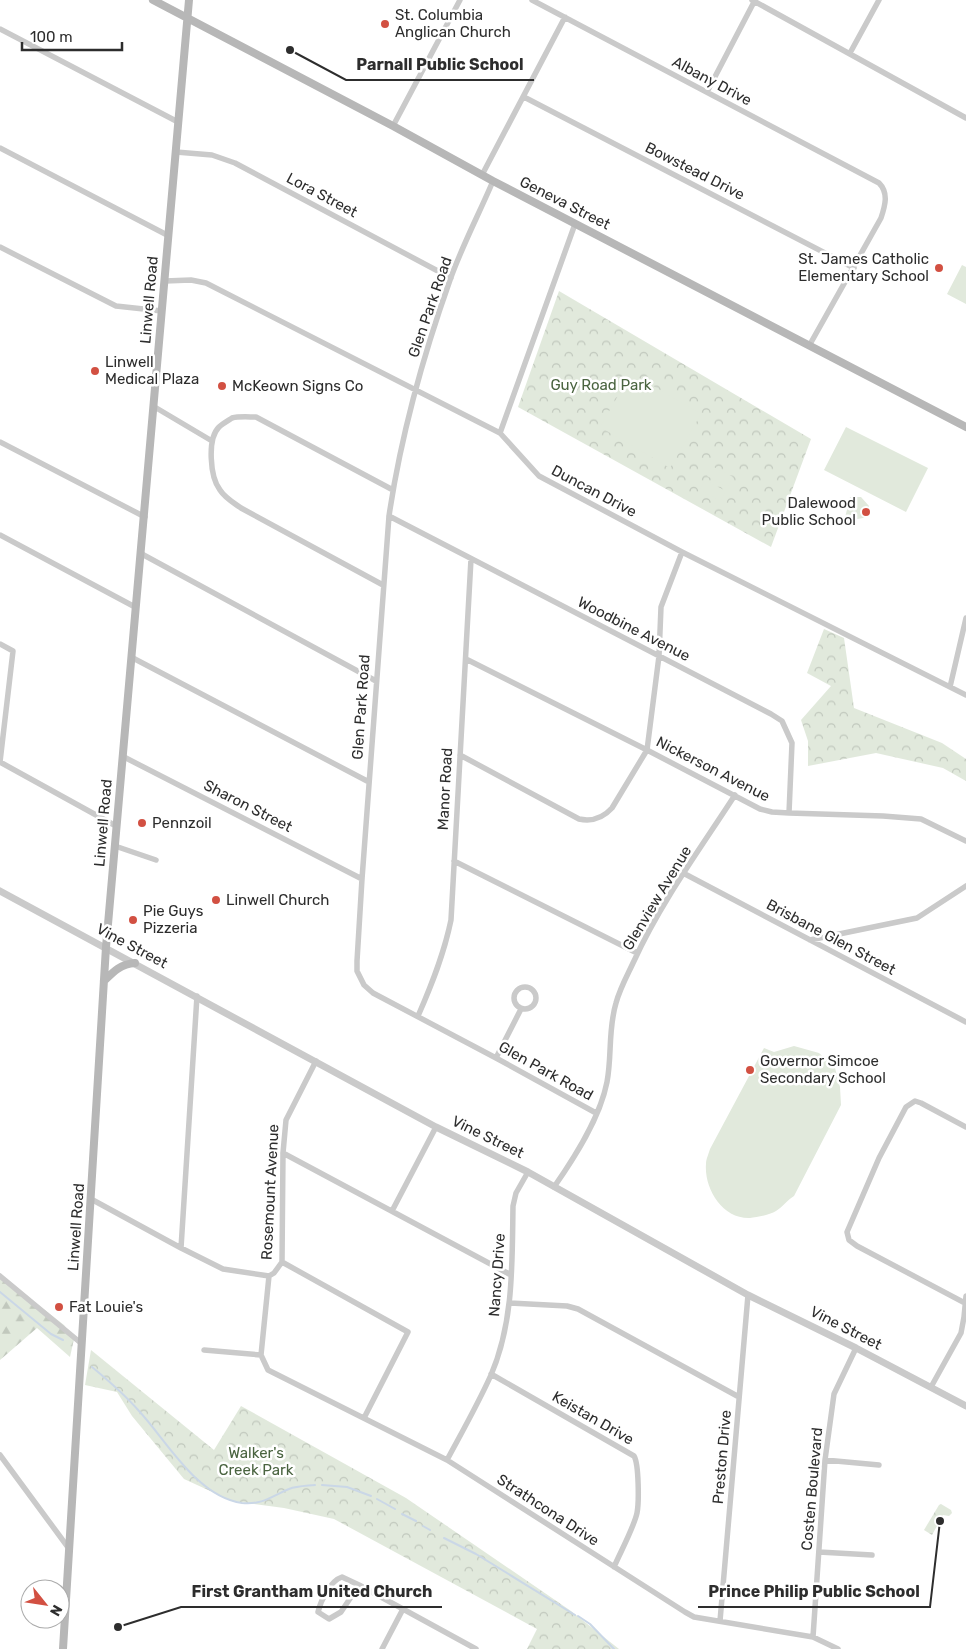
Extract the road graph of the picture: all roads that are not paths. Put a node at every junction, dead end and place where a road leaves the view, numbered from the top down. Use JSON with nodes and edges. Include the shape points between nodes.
{"nodes":[{"id":1,"x":153,"y":0,"type":"edge"},
{"id":2,"x":189,"y":0,"type":"edge"},
{"id":3,"x":460,"y":0,"type":"edge"},
{"id":4,"x":532,"y":0,"type":"edge"},
{"id":5,"x":879,"y":0,"type":"edge"},
{"id":6,"x":753,"y":1,"type":"edge"},
{"id":7,"x":565,"y":17,"type":"junction"},
{"id":8,"x":187,"y":18,"type":"junction"},
{"id":9,"x":0,"y":29,"type":"edge"},
{"id":10,"x":850,"y":53,"type":"junction"},
{"id":11,"x":707,"y":92,"type":"junction"},
{"id":12,"x":524,"y":97,"type":"junction"},
{"id":13,"x":966,"y":118,"type":"edge"},
{"id":14,"x":178,"y":122,"type":"junction"},
{"id":15,"x":393,"y":126,"type":"junction"},
{"id":16,"x":0,"y":148,"type":"edge"},
{"id":17,"x":176,"y":152,"type":"junction"},
{"id":18,"x":482,"y":175,"type":"junction"},
{"id":19,"x":493,"y":181,"type":"junction"},
{"id":20,"x":575,"y":224,"type":"junction"},
{"id":21,"x":169,"y":236,"type":"junction"},
{"id":22,"x":0,"y":247,"type":"edge"},
{"id":23,"x":854,"y":268,"type":"junction"},
{"id":24,"x":451,"y":278,"type":"junction"},
{"id":25,"x":165,"y":281,"type":"junction"},
{"id":26,"x":162,"y":311,"type":"junction"},
{"id":27,"x":809,"y":346,"type":"junction"},
{"id":28,"x":415,"y":390,"type":"junction"},
{"id":29,"x":154,"y":406,"type":"junction"},
{"id":30,"x":966,"y":427,"type":"edge"},
{"id":31,"x":500,"y":433,"type":"junction"},
{"id":32,"x":212,"y":441,"type":"junction"},
{"id":33,"x":0,"y":442,"type":"edge"},
{"id":34,"x":393,"y":490,"type":"junction"},
{"id":35,"x":389,"y":516,"type":"junction"},
{"id":36,"x":145,"y":517,"type":"junction"},
{"id":37,"x":0,"y":535,"type":"edge"},
{"id":38,"x":682,"y":552,"type":"junction"},
{"id":39,"x":140,"y":553,"type":"junction"},
{"id":40,"x":471,"y":558,"type":"junction"},
{"id":41,"x":383,"y":585,"type":"junction"},
{"id":42,"x":136,"y":607,"type":"junction"},
{"id":43,"x":966,"y":618,"type":"edge"},
{"id":44,"x":0,"y":644,"type":"edge"},
{"id":45,"x":659,"y":656,"type":"junction"},
{"id":46,"x":131,"y":657,"type":"junction"},
{"id":47,"x":466,"y":659,"type":"junction"},
{"id":48,"x":376,"y":681,"type":"junction"},
{"id":49,"x":950,"y":687,"type":"junction"},
{"id":50,"x":966,"y":695,"type":"edge"},
{"id":51,"x":647,"y":750,"type":"junction"},
{"id":52,"x":460,"y":755,"type":"junction"},
{"id":53,"x":122,"y":756,"type":"junction"},
{"id":54,"x":0,"y":762,"type":"edge"},
{"id":55,"x":368,"y":782,"type":"junction"},
{"id":56,"x":735,"y":796,"type":"junction"},
{"id":57,"x":789,"y":814,"type":"junction"},
{"id":58,"x":116,"y":826,"type":"junction"},
{"id":59,"x":966,"y":841,"type":"edge"},
{"id":60,"x":115,"y":846,"type":"junction"},
{"id":61,"x":156,"y":860,"type":"dead end"},
{"id":62,"x":454,"y":861,"type":"junction"},
{"id":63,"x":685,"y":874,"type":"junction"},
{"id":64,"x":362,"y":879,"type":"junction"},
{"id":65,"x":966,"y":886,"type":"edge"},
{"id":66,"x":0,"y":891,"type":"edge"},
{"id":67,"x":810,"y":940,"type":"junction"},
{"id":68,"x":106,"y":947,"type":"junction"},
{"id":69,"x":637,"y":953,"type":"junction"},
{"id":70,"x":136,"y":963,"type":"junction"},
{"id":71,"x":104,"y":981,"type":"junction"},
{"id":72,"x":197,"y":996,"type":"junction"},
{"id":73,"x":521,"y":1009,"type":"dead end"},
{"id":74,"x":418,"y":1016,"type":"junction"},
{"id":75,"x":966,"y":1022,"type":"edge"},
{"id":76,"x":496,"y":1058,"type":"junction"},
{"id":77,"x":316,"y":1061,"type":"junction"},
{"id":78,"x":596,"y":1113,"type":"junction"},
{"id":79,"x":436,"y":1127,"type":"junction"},
{"id":80,"x":966,"y":1127,"type":"edge"},
{"id":81,"x":283,"y":1153,"type":"junction"},
{"id":82,"x":528,"y":1172,"type":"junction"},
{"id":83,"x":554,"y":1187,"type":"junction"},
{"id":84,"x":91,"y":1199,"type":"junction"},
{"id":85,"x":392,"y":1210,"type":"junction"},
{"id":86,"x":181,"y":1248,"type":"junction"},
{"id":87,"x":282,"y":1262,"type":"junction"},
{"id":88,"x":511,"y":1275,"type":"junction"},
{"id":89,"x":0,"y":1276,"type":"edge"},
{"id":90,"x":269,"y":1276,"type":"junction"},
{"id":91,"x":748,"y":1295,"type":"junction"},
{"id":92,"x":966,"y":1296,"type":"edge"},
{"id":93,"x":510,"y":1303,"type":"junction"},
{"id":94,"x":965,"y":1303,"type":"edge"},
{"id":95,"x":82,"y":1344,"type":"junction"},
{"id":96,"x":856,"y":1348,"type":"junction"},
{"id":97,"x":204,"y":1350,"type":"dead end"},
{"id":98,"x":261,"y":1355,"type":"junction"},
{"id":99,"x":491,"y":1374,"type":"junction"},
{"id":100,"x":931,"y":1387,"type":"junction"},
{"id":101,"x":739,"y":1396,"type":"junction"},
{"id":102,"x":966,"y":1406,"type":"edge"},
{"id":103,"x":364,"y":1418,"type":"junction"},
{"id":104,"x":0,"y":1455,"type":"edge"},
{"id":105,"x":447,"y":1460,"type":"junction"},
{"id":106,"x":825,"y":1460,"type":"junction"},
{"id":107,"x":879,"y":1465,"type":"dead end"},
{"id":108,"x":70,"y":1550,"type":"junction"},
{"id":109,"x":819,"y":1552,"type":"junction"},
{"id":110,"x":872,"y":1555,"type":"dead end"},
{"id":111,"x":614,"y":1567,"type":"junction"},
{"id":112,"x":359,"y":1585,"type":"junction"},
{"id":113,"x":403,"y":1609,"type":"junction"},
{"id":114,"x":720,"y":1620,"type":"junction"},
{"id":115,"x":813,"y":1637,"type":"junction"},
{"id":116,"x":64,"y":1649,"type":"edge"},
{"id":117,"x":382,"y":1649,"type":"edge"},
{"id":118,"x":476,"y":1649,"type":"edge"},
{"id":119,"x":838,"y":1649,"type":"edge"}],
"edges":[{"from":1,"to":8,"type":"main road","name":"Geneva Street"},
{"from":2,"to":8,"type":"main road","name":"Linwell Road"},
{"from":3,"to":15,"type":"street"},
{"from":4,"to":7,"type":"street","name":"Albany Drive"},
{"from":5,"to":10,"type":"street"},
{"from":6,"to":10,"type":"street"},
{"from":6,"to":11,"type":"street"},
{"from":7,"to":11,"type":"street","name":"Albany Drive"},
{"from":7,"to":12,"type":"street"},
{"from":8,"to":14,"type":"main road","name":"Linwell Road"},
{"from":8,"to":15,"type":"main road","name":"Geneva Street"},
{"from":9,"to":14,"type":"street"},
{"from":10,"to":13,"type":"street"},
{"from":11,"to":23,"type":"street","name":"Albany Drive","via":[[884,188],[886,203],[881,218]]},
{"from":12,"to":18,"type":"street"},
{"from":12,"to":23,"type":"street","name":"Bowstead Drive"},
{"from":14,"to":17,"type":"main road","name":"Linwell Road"},
{"from":15,"to":18,"type":"main road","name":"Geneva Street"},
{"from":16,"to":21,"type":"street"},
{"from":17,"to":21,"type":"main road","name":"Linwell Road"},
{"from":17,"to":24,"type":"street","name":"Lora Street","via":[[212,155],[235,163]]},
{"from":18,"to":19,"type":"main road","name":"Geneva Street"},
{"from":19,"to":20,"type":"main road","name":"Geneva Street"},
{"from":19,"to":24,"type":"street","name":"Glen Park Road"},
{"from":20,"to":27,"type":"main road","name":"Geneva Street"},
{"from":20,"to":31,"type":"street"},
{"from":21,"to":25,"type":"main road","name":"Linwell Road"},
{"from":22,"to":26,"type":"street","via":[[116,306]]},
{"from":23,"to":27,"type":"street"},
{"from":24,"to":28,"type":"street","name":"Glen Park Road"},
{"from":25,"to":26,"type":"main road","name":"Linwell Road"},
{"from":25,"to":28,"type":"street","name":"Duncan Drive","via":[[206,283]]},
{"from":26,"to":29,"type":"main road","name":"Linwell Road"},
{"from":27,"to":30,"type":"main road","name":"Geneva Street"},
{"from":28,"to":31,"type":"street","name":"Duncan Drive"},
{"from":28,"to":34,"type":"street","name":"Glen Park Road"},
{"from":29,"to":32,"type":"street"},
{"from":29,"to":36,"type":"main road","name":"Linwell Road"},
{"from":31,"to":38,"type":"street","name":"Duncan Drive","via":[[539,476]]},
{"from":32,"to":34,"type":"street","via":[[218,427],[234,418],[256,417]]},
{"from":32,"to":41,"type":"street","via":[[215,480],[229,499]]},
{"from":33,"to":36,"type":"street"},
{"from":34,"to":35,"type":"street","name":"Glen Park Road"},
{"from":35,"to":40,"type":"street","name":"Woodbine Avenue"},
{"from":35,"to":41,"type":"street","name":"Glen Park Road"},
{"from":36,"to":39,"type":"main road","name":"Linwell Road"},
{"from":37,"to":42,"type":"street"},
{"from":38,"to":45,"type":"street","via":[[661,607]]},
{"from":38,"to":49,"type":"street","name":"Duncan Drive"},
{"from":39,"to":42,"type":"main road","name":"Linwell Road"},
{"from":39,"to":48,"type":"street"},
{"from":40,"to":45,"type":"street","name":"Woodbine Avenue"},
{"from":40,"to":47,"type":"street","name":"Manor Road"},
{"from":41,"to":48,"type":"street","name":"Glen Park Road"},
{"from":42,"to":46,"type":"main road","name":"Linwell Road"},
{"from":43,"to":49,"type":"street"},
{"from":44,"to":54,"type":"street","via":[[13,651]]},
{"from":45,"to":51,"type":"street"},
{"from":45,"to":57,"type":"street","name":"Woodbine Avenue","via":[[782,722],[792,743]]},
{"from":46,"to":53,"type":"main road","name":"Linwell Road"},
{"from":46,"to":55,"type":"street"},
{"from":47,"to":51,"type":"street","name":"Nickerson Avenue"},
{"from":47,"to":52,"type":"street","name":"Manor Road"},
{"from":48,"to":55,"type":"street","name":"Glen Park Road"},
{"from":49,"to":50,"type":"street","name":"Duncan Drive"},
{"from":51,"to":52,"type":"street","via":[[612,808],[606,815],[589,822]]},
{"from":51,"to":56,"type":"street","name":"Nickerson Avenue"},
{"from":52,"to":62,"type":"street","name":"Manor Road"},
{"from":53,"to":58,"type":"main road","name":"Linwell Road"},
{"from":53,"to":64,"type":"street","name":"Sharon Street"},
{"from":54,"to":58,"type":"street"},
{"from":55,"to":64,"type":"street","name":"Glen Park Road"},
{"from":56,"to":57,"type":"street","name":"Nickerson Avenue","via":[[760,809]]},
{"from":56,"to":63,"type":"street","name":"Glenview Avenue"},
{"from":57,"to":59,"type":"street","name":"Nickerson Avenue","via":[[921,819]]},
{"from":58,"to":60,"type":"main road","name":"Linwell Road"},
{"from":60,"to":61,"type":"street"},
{"from":60,"to":68,"type":"main road","name":"Linwell Road"},
{"from":62,"to":69,"type":"street"},
{"from":62,"to":74,"type":"street","name":"Manor Road","via":[[451,920],[434,981]]},
{"from":63,"to":67,"type":"street","name":"Brisbane Glen Street"},
{"from":63,"to":69,"type":"street","name":"Glenview Avenue"},
{"from":64,"to":74,"type":"street","name":"Glen Park Road","via":[[357,971],[364,985],[373,992]]},
{"from":65,"to":67,"type":"street","via":[[916,918]]},
{"from":66,"to":68,"type":"street","name":"Vine Street"},
{"from":67,"to":75,"type":"street","name":"Brisbane Glen Street"},
{"from":68,"to":70,"type":"street","name":"Vine Street"},
{"from":68,"to":71,"type":"main road","name":"Linwell Road"},
{"from":69,"to":78,"type":"street","name":"Glenview Avenue","via":[[616,1002],[607,1080]]},
{"from":70,"to":71,"type":"main road","via":[[122,966]]},
{"from":70,"to":72,"type":"street","name":"Vine Street"},
{"from":71,"to":84,"type":"main road","name":"Linwell Road"},
{"from":72,"to":77,"type":"street","name":"Vine Street"},
{"from":72,"to":86,"type":"street"},
{"from":73,"to":76,"type":"street"},
{"from":74,"to":76,"type":"street","name":"Glen Park Road"},
{"from":76,"to":78,"type":"street","name":"Glen Park Road"},
{"from":77,"to":79,"type":"street","name":"Vine Street"},
{"from":77,"to":81,"type":"street","name":"Rosemount Avenue","via":[[286,1120]]},
{"from":78,"to":83,"type":"street","name":"Glenview Avenue"},
{"from":79,"to":82,"type":"street","name":"Vine Street"},
{"from":79,"to":85,"type":"street"},
{"from":80,"to":94,"type":"street","via":[[921,1103],[915,1101],[906,1106],[847,1232],[849,1240],[857,1246]]},
{"from":81,"to":85,"type":"street"},
{"from":81,"to":87,"type":"street","name":"Rosemount Avenue"},
{"from":82,"to":83,"type":"street","name":"Vine Street"},
{"from":82,"to":88,"type":"street","name":"Nancy Drive","via":[[516,1193],[513,1206]]},
{"from":83,"to":91,"type":"street","name":"Vine Street"},
{"from":84,"to":86,"type":"street"},
{"from":84,"to":95,"type":"main road","name":"Linwell Road"},
{"from":85,"to":88,"type":"street"},
{"from":86,"to":90,"type":"street","via":[[223,1269]]},
{"from":87,"to":90,"type":"street","name":"Rosemount Avenue"},
{"from":87,"to":103,"type":"street","via":[[408,1332]]},
{"from":88,"to":93,"type":"street","name":"Nancy Drive"},
{"from":89,"to":95,"type":"street"},
{"from":90,"to":98,"type":"street","name":"Rosemount Avenue"},
{"from":91,"to":96,"type":"street","name":"Vine Street"},
{"from":91,"to":101,"type":"street","name":"Preston Drive"},
{"from":92,"to":94,"type":"street"},
{"from":93,"to":99,"type":"street","name":"Nancy Drive"},
{"from":93,"to":101,"type":"street","via":[[578,1309]]},
{"from":94,"to":100,"type":"street","via":[[960,1333]]},
{"from":95,"to":108,"type":"main road","name":"Linwell Road"},
{"from":96,"to":100,"type":"street","name":"Vine Street"},
{"from":96,"to":106,"type":"street","name":"Costen Boulevard","via":[[834,1394]]},
{"from":97,"to":98,"type":"street"},
{"from":98,"to":103,"type":"street","name":"Strathcona Drive","via":[[268,1370]]},
{"from":99,"to":105,"type":"street","name":"Nancy Drive"},
{"from":99,"to":111,"type":"street","name":"Keistan Drive","via":[[634,1456],[636,1514]]},
{"from":100,"to":102,"type":"street","name":"Vine Street"},
{"from":101,"to":114,"type":"street","name":"Preston Drive"},
{"from":103,"to":105,"type":"street","name":"Strathcona Drive"},
{"from":104,"to":108,"type":"street"},
{"from":105,"to":111,"type":"street","name":"Strathcona Drive"},
{"from":106,"to":107,"type":"street"},
{"from":106,"to":109,"type":"street","name":"Costen Boulevard"},
{"from":108,"to":116,"type":"main road","name":"Linwell Road"},
{"from":109,"to":110,"type":"street"},
{"from":109,"to":115,"type":"street","name":"Costen Boulevard"},
{"from":111,"to":114,"type":"street","name":"Strathcona Drive","via":[[694,1617]]},
{"from":112,"to":112,"type":"street","via":[[337,1616],[329,1619],[318,1612],[336,1579],[342,1577]]},
{"from":112,"to":113,"type":"street"},
{"from":113,"to":117,"type":"street"},
{"from":113,"to":118,"type":"street"},
{"from":114,"to":115,"type":"street","name":"Strathcona Drive"},
{"from":115,"to":119,"type":"street","name":"Strathcona Drive"}]}
